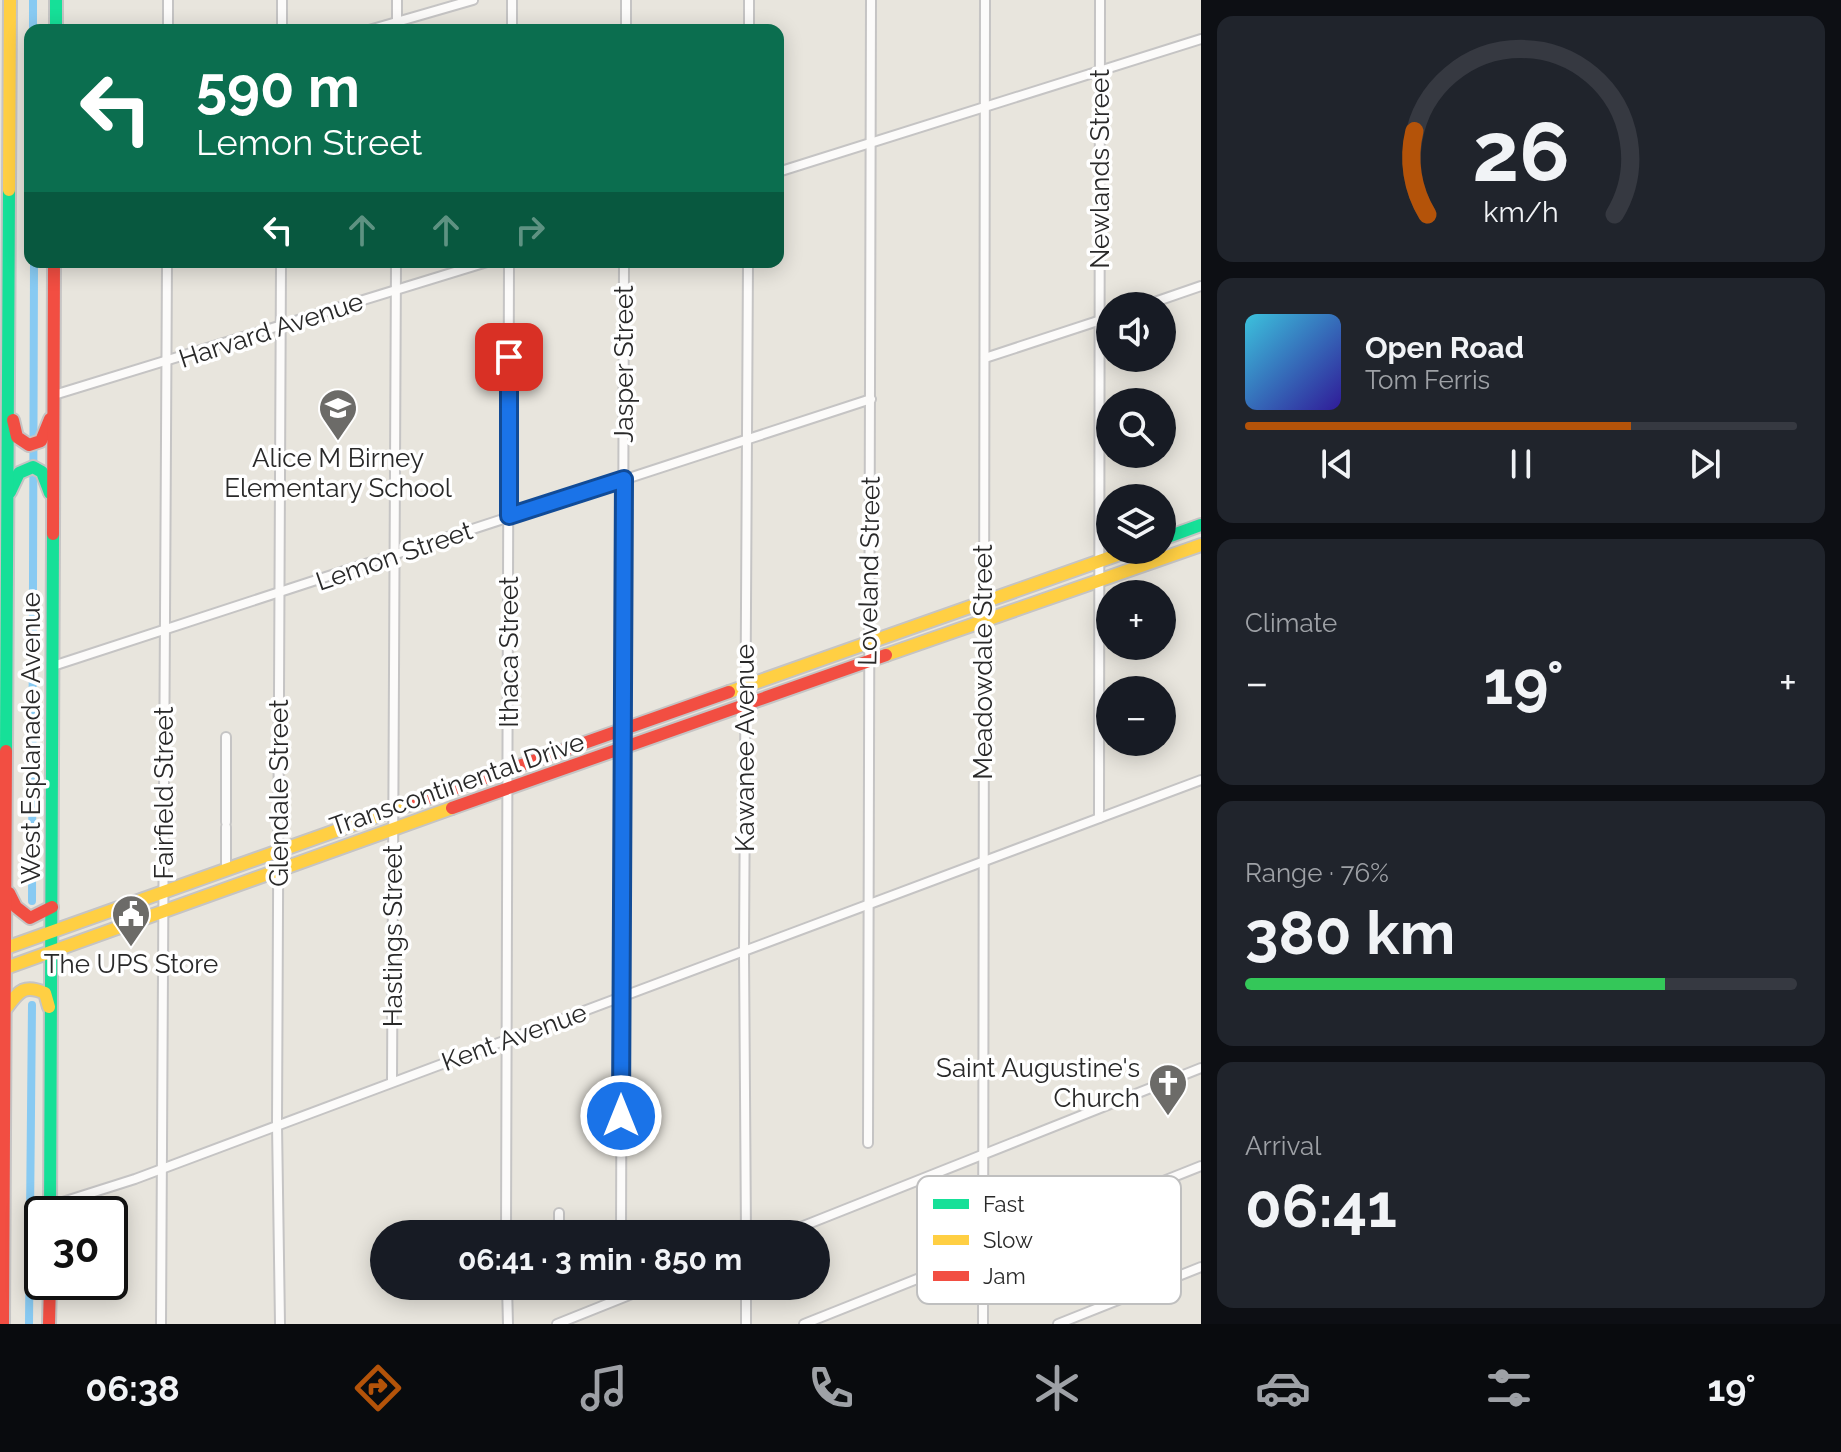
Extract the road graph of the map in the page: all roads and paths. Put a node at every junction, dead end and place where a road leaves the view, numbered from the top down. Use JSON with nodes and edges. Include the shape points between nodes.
{"nodes":[{"id":1,"x":10,"y":0,"type":"edge"},
{"id":2,"x":56,"y":0,"type":"edge"},
{"id":3,"x":168,"y":0,"type":"edge"},
{"id":4,"x":282,"y":0,"type":"edge"},
{"id":5,"x":397,"y":0,"type":"edge"},
{"id":6,"x":473,"y":0,"type":"edge"},
{"id":7,"x":512,"y":0,"type":"edge"},
{"id":8,"x":626,"y":0,"type":"edge"},
{"id":9,"x":749,"y":0,"type":"edge"},
{"id":10,"x":871,"y":0,"type":"edge"},
{"id":11,"x":985,"y":0,"type":"edge"},
{"id":12,"x":1100,"y":0,"type":"edge"},
{"id":13,"x":56,"y":24,"type":"edge"},
{"id":14,"x":168,"y":24,"type":"edge"},
{"id":15,"x":282,"y":24,"type":"edge"},
{"id":16,"x":397,"y":24,"type":"edge"},
{"id":17,"x":403,"y":24,"type":"edge"},
{"id":18,"x":512,"y":24,"type":"edge"},
{"id":19,"x":626,"y":24,"type":"edge"},
{"id":20,"x":749,"y":24,"type":"edge"},
{"id":21,"x":1201,"y":39,"type":"edge"},
{"id":22,"x":5,"y":46,"type":"edge"},
{"id":23,"x":1100,"y":71,"type":"junction"},
{"id":24,"x":985,"y":108,"type":"junction"},
{"id":25,"x":4,"y":134,"type":"edge"},
{"id":26,"x":870,"y":142,"type":"junction"},
{"id":27,"x":784,"y":170,"type":"edge"},
{"id":28,"x":4,"y":234,"type":"edge"},
{"id":29,"x":54,"y":268,"type":"edge"},
{"id":30,"x":167,"y":268,"type":"edge"},
{"id":31,"x":281,"y":268,"type":"edge"},
{"id":32,"x":396,"y":268,"type":"edge"},
{"id":33,"x":468,"y":268,"type":"edge"},
{"id":34,"x":509,"y":268,"type":"edge"},
{"id":35,"x":624,"y":268,"type":"edge"},
{"id":36,"x":748,"y":268,"type":"edge"},
{"id":37,"x":1201,"y":286,"type":"edge"},
{"id":38,"x":396,"y":290,"type":"junction"},
{"id":39,"x":1099,"y":292,"type":"edge"},
{"id":40,"x":1176,"y":295,"type":"edge"},
{"id":41,"x":1096,"y":322,"type":"edge"},
{"id":42,"x":281,"y":328,"type":"junction"},
{"id":43,"x":4,"y":334,"type":"edge"},
{"id":44,"x":8,"y":357,"type":"junction"},
{"id":45,"x":985,"y":358,"type":"junction"},
{"id":46,"x":167,"y":363,"type":"junction"},
{"id":47,"x":1099,"y":372,"type":"edge"},
{"id":48,"x":871,"y":399,"type":"junction"},
{"id":49,"x":54,"y":401,"type":"junction"},
{"id":50,"x":4,"y":424,"type":"edge"},
{"id":51,"x":747,"y":437,"type":"junction"},
{"id":52,"x":624,"y":479,"type":"junction"},
{"id":53,"x":1099,"y":484,"type":"edge"},
{"id":54,"x":5,"y":511,"type":"edge"},
{"id":55,"x":53,"y":516,"type":"junction"},
{"id":56,"x":509,"y":516,"type":"junction"},
{"id":57,"x":1201,"y":525,"type":"edge"},
{"id":58,"x":1176,"y":534,"type":"edge"},
{"id":59,"x":1201,"y":545,"type":"edge"},
{"id":60,"x":394,"y":555,"type":"junction"},
{"id":61,"x":1096,"y":562,"type":"edge"},
{"id":62,"x":1099,"y":564,"type":"edge"},
{"id":63,"x":1099,"y":580,"type":"joint"},
{"id":64,"x":1096,"y":581,"type":"edge"},
{"id":65,"x":280,"y":594,"type":"junction"},
{"id":66,"x":983,"y":603,"type":"junction"},
{"id":67,"x":3,"y":615,"type":"edge"},
{"id":68,"x":983,"y":621,"type":"junction"},
{"id":69,"x":165,"y":631,"type":"junction"},
{"id":70,"x":869,"y":643,"type":"junction"},
{"id":71,"x":1099,"y":660,"type":"edge"},
{"id":72,"x":868,"y":661,"type":"junction"},
{"id":73,"x":53,"y":666,"type":"junction"},
{"id":74,"x":745,"y":687,"type":"junction"},
{"id":75,"x":745,"y":705,"type":"junction"},
{"id":76,"x":3,"y":730,"type":"edge"},
{"id":77,"x":622,"y":731,"type":"junction"},
{"id":78,"x":226,"y":737,"type":"dead end"},
{"id":79,"x":622,"y":749,"type":"junction"},
{"id":80,"x":508,"y":771,"type":"junction"},
{"id":81,"x":1201,"y":780,"type":"edge"},
{"id":82,"x":508,"y":789,"type":"junction"},
{"id":83,"x":394,"y":813,"type":"junction"},
{"id":84,"x":1099,"y":818,"type":"junction"},
{"id":85,"x":394,"y":828,"type":"junction"},
{"id":86,"x":3,"y":844,"type":"edge"},
{"id":87,"x":279,"y":852,"type":"junction"},
{"id":88,"x":982,"y":861,"type":"junction"},
{"id":89,"x":279,"y":870,"type":"junction"},
{"id":90,"x":226,"y":871,"type":"junction"},
{"id":91,"x":7,"y":890,"type":"junction"},
{"id":92,"x":164,"y":893,"type":"junction"},
{"id":93,"x":136,"y":902,"type":"junction"},
{"id":94,"x":869,"y":904,"type":"junction"},
{"id":95,"x":52,"y":907,"type":"junction"},
{"id":96,"x":164,"y":912,"type":"junction"},
{"id":97,"x":122,"y":926,"type":"junction"},
{"id":98,"x":52,"y":931,"type":"junction"},
{"id":99,"x":2,"y":950,"type":"edge"},
{"id":100,"x":52,"y":950,"type":"junction"},
{"id":101,"x":744,"y":951,"type":"junction"},
{"id":102,"x":2,"y":969,"type":"edge"},
{"id":103,"x":621,"y":998,"type":"junction"},
{"id":104,"x":4,"y":1011,"type":"junction"},
{"id":105,"x":52,"y":1014,"type":"junction"},
{"id":106,"x":507,"y":1040,"type":"junction"},
{"id":107,"x":1201,"y":1068,"type":"edge"},
{"id":108,"x":2,"y":1077,"type":"edge"},
{"id":109,"x":392,"y":1082,"type":"junction"},
{"id":110,"x":277,"y":1125,"type":"junction"},
{"id":111,"x":868,"y":1143,"type":"dead end"},
{"id":112,"x":984,"y":1154,"type":"junction"},
{"id":113,"x":1201,"y":1166,"type":"edge"},
{"id":114,"x":161,"y":1169,"type":"junction"},
{"id":115,"x":929,"y":1176,"type":"edge"},
{"id":116,"x":984,"y":1176,"type":"edge"},
{"id":117,"x":1176,"y":1176,"type":"edge"},
{"id":118,"x":917,"y":1181,"type":"edge"},
{"id":119,"x":2,"y":1190,"type":"edge"},
{"id":120,"x":50,"y":1196,"type":"edge"},
{"id":121,"x":88,"y":1196,"type":"edge"},
{"id":122,"x":559,"y":1213,"type":"dead end"},
{"id":123,"x":506,"y":1220,"type":"edge"},
{"id":124,"x":559,"y":1220,"type":"edge"},
{"id":125,"x":621,"y":1220,"type":"edge"},
{"id":126,"x":746,"y":1220,"type":"edge"},
{"id":127,"x":818,"y":1220,"type":"edge"},
{"id":128,"x":1201,"y":1267,"type":"edge"},
{"id":129,"x":1181,"y":1275,"type":"edge"},
{"id":130,"x":917,"y":1280,"type":"edge"},
{"id":131,"x":50,"y":1300,"type":"edge"},
{"id":132,"x":507,"y":1300,"type":"edge"},
{"id":133,"x":617,"y":1300,"type":"edge"},
{"id":134,"x":746,"y":1300,"type":"edge"},
{"id":135,"x":1108,"y":1304,"type":"edge"},
{"id":136,"x":2,"y":1306,"type":"edge"},
{"id":137,"x":3,"y":1324,"type":"edge"},
{"id":138,"x":49,"y":1324,"type":"edge"},
{"id":139,"x":161,"y":1324,"type":"edge"},
{"id":140,"x":280,"y":1324,"type":"edge"},
{"id":141,"x":508,"y":1324,"type":"edge"},
{"id":142,"x":557,"y":1324,"type":"edge"},
{"id":143,"x":746,"y":1324,"type":"edge"},
{"id":144,"x":804,"y":1324,"type":"edge"},
{"id":145,"x":1058,"y":1324,"type":"edge"}],
"edges":[{"from":1,"to":22,"type":"main road","name":"West Esplanade Avenue"},
{"from":2,"to":13,"type":"main road"},
{"from":3,"to":14,"type":"street"},
{"from":4,"to":15,"type":"street"},
{"from":5,"to":16,"type":"street"},
{"from":6,"to":17,"type":"street"},
{"from":7,"to":18,"type":"street"},
{"from":8,"to":19,"type":"street"},
{"from":9,"to":20,"type":"street"},
{"from":10,"to":26,"type":"street","name":"Loveland Street"},
{"from":11,"to":24,"type":"street","name":"Meadowdale Street"},
{"from":12,"to":23,"type":"street","name":"Newlands Street"},
{"from":21,"to":23,"type":"street"},
{"from":22,"to":25,"type":"main road","name":"West Esplanade Avenue"},
{"from":23,"to":24,"type":"street"},
{"from":23,"to":39,"type":"street","name":"Newlands Street"},
{"from":24,"to":26,"type":"street"},
{"from":24,"to":45,"type":"street","name":"Meadowdale Street"},
{"from":25,"to":28,"type":"main road","name":"West Esplanade Avenue"},
{"from":26,"to":27,"type":"street"},
{"from":26,"to":48,"type":"street","name":"Loveland Street"},
{"from":28,"to":43,"type":"main road","name":"West Esplanade Avenue"},
{"from":29,"to":49,"type":"main road","name":"West Esplanade Avenue"},
{"from":30,"to":46,"type":"street","name":"Fairfield Street"},
{"from":31,"to":42,"type":"street","name":"Glendale Street"},
{"from":32,"to":38,"type":"street","name":"Hastings Street"},
{"from":33,"to":38,"type":"street","name":"Harvard Avenue"},
{"from":34,"to":56,"type":"street","name":"Ithaca Street"},
{"from":35,"to":52,"type":"street","name":"Jasper Street"},
{"from":36,"to":51,"type":"street","name":"Kawanee Avenue"},
{"from":37,"to":40,"type":"street"},
{"from":38,"to":42,"type":"street","name":"Harvard Avenue"},
{"from":38,"to":60,"type":"street","name":"Hastings Street"},
{"from":41,"to":45,"type":"street"},
{"from":42,"to":46,"type":"street","name":"Harvard Avenue"},
{"from":42,"to":65,"type":"street","name":"Glendale Street"},
{"from":43,"to":44,"type":"main road","name":"West Esplanade Avenue"},
{"from":44,"to":49,"type":"main road","via":[[13,430],[21,442],[32,444],[46,433]]},
{"from":44,"to":50,"type":"main road","name":"West Esplanade Avenue"},
{"from":45,"to":66,"type":"street","name":"Meadowdale Street"},
{"from":46,"to":49,"type":"street","name":"Harvard Avenue"},
{"from":46,"to":69,"type":"street","name":"Fairfield Street"},
{"from":47,"to":53,"type":"street","name":"Newlands Street"},
{"from":48,"to":51,"type":"street","name":"Lemon Street"},
{"from":48,"to":70,"type":"street","name":"Loveland Street"},
{"from":49,"to":55,"type":"main road","name":"West Esplanade Avenue"},
{"from":50,"to":54,"type":"main road","name":"West Esplanade Avenue"},
{"from":51,"to":52,"type":"street","name":"Lemon Street"},
{"from":51,"to":74,"type":"street","name":"Kawanee Avenue"},
{"from":52,"to":56,"type":"street","name":"Lemon Street"},
{"from":52,"to":77,"type":"street","name":"Jasper Street"},
{"from":54,"to":55,"type":"main road","via":[[19,473],[37,470],[48,482]]},
{"from":54,"to":67,"type":"main road","name":"West Esplanade Avenue"},
{"from":55,"to":73,"type":"main road","name":"West Esplanade Avenue"},
{"from":56,"to":60,"type":"street","name":"Lemon Street"},
{"from":56,"to":80,"type":"street","name":"Ithaca Street"},
{"from":57,"to":58,"type":"main road"},
{"from":59,"to":63,"type":"main road","name":"Transcontinental Drive"},
{"from":60,"to":65,"type":"street","name":"Lemon Street"},
{"from":60,"to":83,"type":"street","name":"Hastings Street"},
{"from":61,"to":66,"type":"main road","name":"Transcontinental Drive"},
{"from":62,"to":63,"type":"street","name":"Newlands Street"},
{"from":64,"to":68,"type":"main road","name":"Transcontinental Drive"},
{"from":65,"to":69,"type":"street","name":"Lemon Street"},
{"from":65,"to":87,"type":"street","name":"Glendale Street"},
{"from":66,"to":68,"type":"street","name":"Meadowdale Street"},
{"from":66,"to":70,"type":"main road","name":"Transcontinental Drive"},
{"from":67,"to":76,"type":"main road","name":"West Esplanade Avenue"},
{"from":68,"to":72,"type":"main road","name":"Transcontinental Drive"},
{"from":68,"to":88,"type":"street","name":"Meadowdale Street"},
{"from":69,"to":73,"type":"street","name":"Lemon Street"},
{"from":69,"to":92,"type":"street","name":"Fairfield Street"},
{"from":70,"to":72,"type":"street","name":"Loveland Street"},
{"from":70,"to":74,"type":"main road","name":"Transcontinental Drive"},
{"from":71,"to":84,"type":"street","name":"Newlands Street"},
{"from":72,"to":75,"type":"main road","name":"Transcontinental Drive"},
{"from":72,"to":94,"type":"street","name":"Loveland Street"},
{"from":73,"to":95,"type":"main road","name":"West Esplanade Avenue"},
{"from":74,"to":75,"type":"street","name":"Kawanee Avenue"},
{"from":74,"to":77,"type":"main road","name":"Transcontinental Drive"},
{"from":75,"to":79,"type":"main road","name":"Transcontinental Drive"},
{"from":75,"to":101,"type":"street","name":"Kawanee Avenue"},
{"from":76,"to":86,"type":"main road","name":"West Esplanade Avenue"},
{"from":77,"to":79,"type":"street","name":"Jasper Street"},
{"from":77,"to":80,"type":"main road","name":"Transcontinental Drive"},
{"from":78,"to":90,"type":"street"},
{"from":79,"to":82,"type":"main road","name":"Transcontinental Drive"},
{"from":79,"to":103,"type":"street","name":"Jasper Street"},
{"from":80,"to":82,"type":"street","name":"Ithaca Street"},
{"from":80,"to":83,"type":"main road","name":"Transcontinental Drive"},
{"from":81,"to":84,"type":"street","name":"Kent Avenue"},
{"from":82,"to":85,"type":"main road","name":"Transcontinental Drive"},
{"from":82,"to":106,"type":"street","name":"Ithaca Street"},
{"from":83,"to":85,"type":"street","name":"Hastings Street"},
{"from":83,"to":87,"type":"main road","name":"Transcontinental Drive"},
{"from":84,"to":88,"type":"street","name":"Kent Avenue"},
{"from":85,"to":89,"type":"main road","name":"Transcontinental Drive"},
{"from":85,"to":109,"type":"street","name":"Hastings Street"},
{"from":86,"to":91,"type":"main road","name":"West Esplanade Avenue"},
{"from":87,"to":89,"type":"street","name":"Glendale Street"},
{"from":87,"to":90,"type":"main road","name":"Transcontinental Drive"},
{"from":88,"to":94,"type":"street","name":"Kent Avenue"},
{"from":88,"to":112,"type":"street","name":"Meadowdale Street"},
{"from":89,"to":96,"type":"main road","name":"Transcontinental Drive"},
{"from":89,"to":110,"type":"street","name":"Glendale Street"},
{"from":90,"to":92,"type":"main road","name":"Transcontinental Drive"},
{"from":91,"to":95,"type":"main road","via":[[30,918]]},
{"from":91,"to":99,"type":"main road","name":"West Esplanade Avenue"},
{"from":92,"to":93,"type":"main road","name":"Transcontinental Drive"},
{"from":92,"to":96,"type":"street","name":"Fairfield Street"},
{"from":93,"to":97,"type":"main road","via":[[138,912]]},
{"from":93,"to":98,"type":"main road","name":"Transcontinental Drive"},
{"from":94,"to":101,"type":"street","name":"Kent Avenue"},
{"from":94,"to":111,"type":"street","name":"Loveland Street"},
{"from":95,"to":98,"type":"main road","name":"West Esplanade Avenue"},
{"from":96,"to":97,"type":"main road","name":"Transcontinental Drive"},
{"from":96,"to":114,"type":"street","name":"Fairfield Street"},
{"from":97,"to":100,"type":"main road","name":"Transcontinental Drive"},
{"from":98,"to":99,"type":"main road","name":"Transcontinental Drive"},
{"from":98,"to":100,"type":"main road","name":"West Esplanade Avenue"},
{"from":99,"to":102,"type":"main road","name":"West Esplanade Avenue"},
{"from":100,"to":102,"type":"main road","name":"Transcontinental Drive"},
{"from":100,"to":105,"type":"main road","name":"West Esplanade Avenue"},
{"from":101,"to":103,"type":"street","name":"Kent Avenue"},
{"from":101,"to":126,"type":"street","name":"Kawanee Avenue"},
{"from":102,"to":104,"type":"main road","name":"West Esplanade Avenue"},
{"from":103,"to":106,"type":"street","name":"Kent Avenue"},
{"from":103,"to":125,"type":"street","name":"Jasper Street"},
{"from":104,"to":105,"type":"main road","via":[[29,986],[45,993]]},
{"from":104,"to":108,"type":"main road","name":"West Esplanade Avenue"},
{"from":105,"to":120,"type":"main road","name":"West Esplanade Avenue"},
{"from":106,"to":109,"type":"street","name":"Kent Avenue"},
{"from":106,"to":123,"type":"street","name":"Ithaca Street"},
{"from":107,"to":112,"type":"street"},
{"from":108,"to":119,"type":"main road","name":"West Esplanade Avenue"},
{"from":109,"to":110,"type":"street","name":"Kent Avenue"},
{"from":110,"to":114,"type":"street","name":"Kent Avenue"},
{"from":110,"to":140,"type":"street","name":"Glendale Street"},
{"from":112,"to":115,"type":"street"},
{"from":112,"to":116,"type":"street","name":"Meadowdale Street"},
{"from":113,"to":117,"type":"street"},
{"from":114,"to":121,"type":"street","name":"Kent Avenue"},
{"from":114,"to":139,"type":"street","name":"Fairfield Street"},
{"from":118,"to":127,"type":"street"},
{"from":119,"to":136,"type":"main road","name":"West Esplanade Avenue"},
{"from":122,"to":124,"type":"street"},
{"from":128,"to":129,"type":"street"},
{"from":130,"to":144,"type":"street"},
{"from":131,"to":138,"type":"main road"},
{"from":132,"to":141,"type":"street"},
{"from":133,"to":142,"type":"street"},
{"from":134,"to":143,"type":"street"},
{"from":135,"to":145,"type":"street"},
{"from":136,"to":137,"type":"main road","name":"West Esplanade Avenue"}]}
